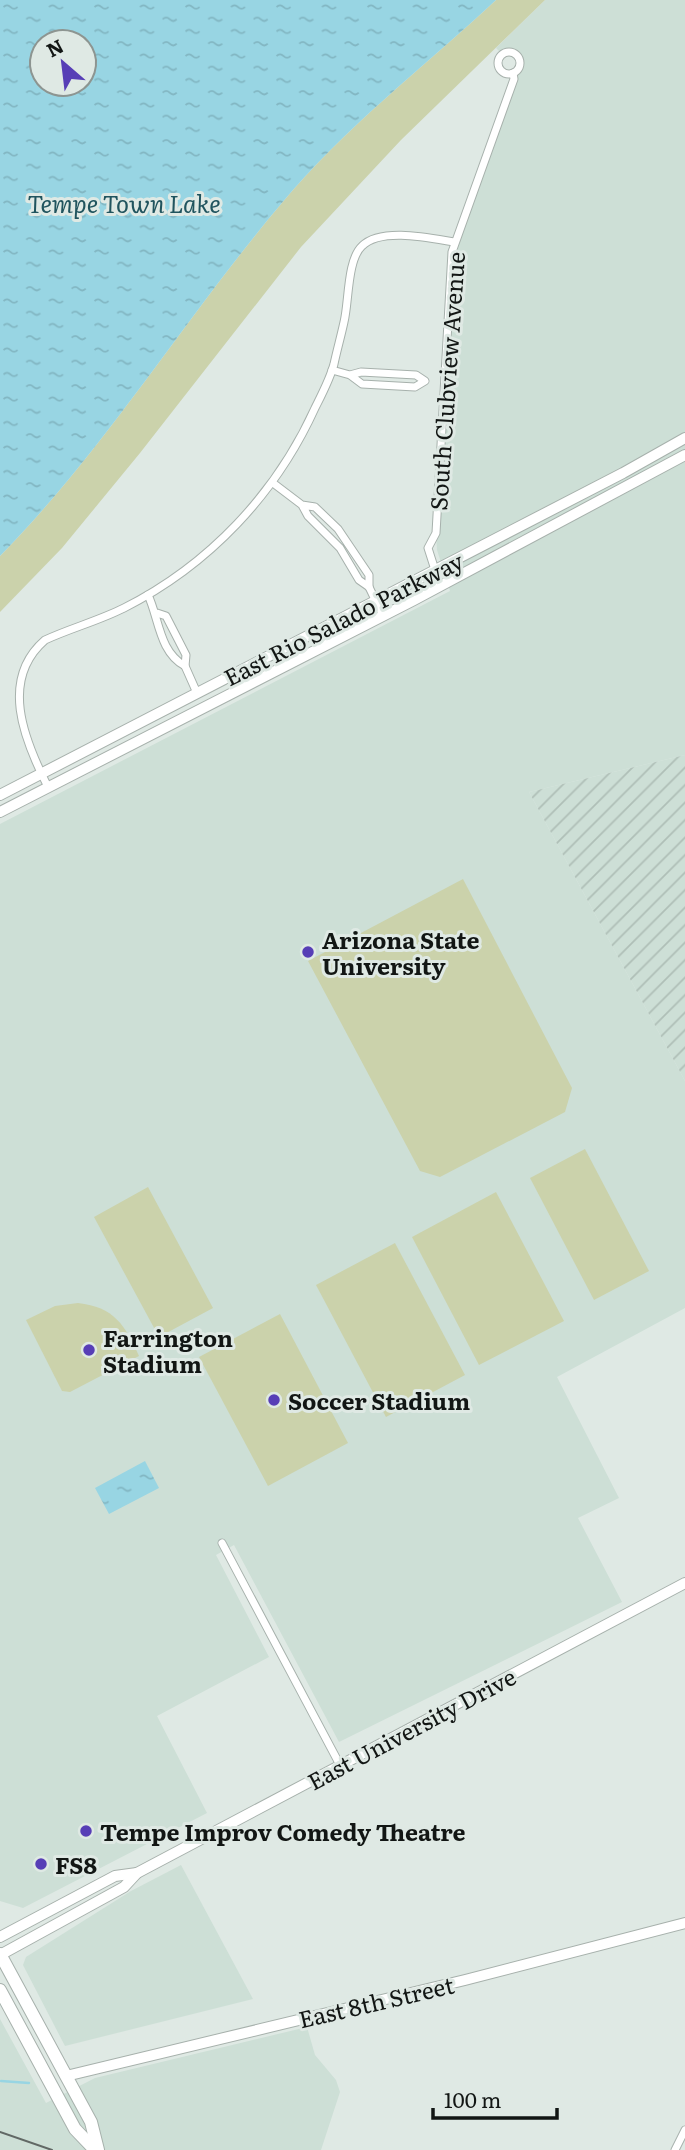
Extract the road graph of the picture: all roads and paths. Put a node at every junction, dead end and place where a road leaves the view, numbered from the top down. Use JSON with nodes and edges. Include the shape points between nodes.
{"nodes":[{"id":1,"x":513,"y":73,"type":"dead end"},
{"id":2,"x":454,"y":242,"type":"junction"},
{"id":3,"x":332,"y":370,"type":"junction"},
{"id":4,"x":350,"y":375,"type":"junction"},
{"id":5,"x":425,"y":382,"type":"junction"},
{"id":6,"x":444,"y":383,"type":"junction"},
{"id":7,"x":685,"y":438,"type":"edge"},
{"id":8,"x":685,"y":455,"type":"edge"},
{"id":9,"x":273,"y":483,"type":"junction"},
{"id":10,"x":435,"y":570,"type":"junction"},
{"id":11,"x":148,"y":595,"type":"junction"},
{"id":12,"x":375,"y":600,"type":"junction"},
{"id":13,"x":157,"y":613,"type":"junction"},
{"id":14,"x":383,"y":616,"type":"junction"},
{"id":15,"x":185,"y":666,"type":"junction"},
{"id":16,"x":11,"y":692,"type":"dead end"},
{"id":17,"x":197,"y":693,"type":"junction"},
{"id":18,"x":11,"y":705,"type":"dead end"},
{"id":19,"x":42,"y":774,"type":"junction"},
{"id":20,"x":48,"y":787,"type":"junction"},
{"id":21,"x":0,"y":795,"type":"edge"},
{"id":22,"x":0,"y":812,"type":"edge"},
{"id":23,"x":222,"y":1543,"type":"dead end"},
{"id":24,"x":685,"y":1583,"type":"edge"},
{"id":25,"x":340,"y":1765,"type":"junction"},
{"id":26,"x":136,"y":1873,"type":"junction"},
{"id":27,"x":685,"y":1923,"type":"edge"},
{"id":28,"x":0,"y":1937,"type":"edge"},
{"id":29,"x":0,"y":1955,"type":"edge"},
{"id":30,"x":0,"y":1990,"type":"edge"},
{"id":31,"x":66,"y":2076,"type":"junction"},
{"id":32,"x":685,"y":2130,"type":"edge"},
{"id":33,"x":97,"y":2150,"type":"edge"},
{"id":34,"x":675,"y":2150,"type":"edge"}],
"edges":[{"from":1,"to":2,"type":"street","name":"South Clubview Avenue"},
{"from":2,"to":3,"type":"street","via":[[384,235],[360,247]]},
{"from":2,"to":6,"type":"street","name":"South Clubview Avenue"},
{"from":3,"to":4,"type":"street"},
{"from":3,"to":9,"type":"street","via":[[308,424]]},
{"from":4,"to":5,"type":"street","via":[[416,375]]},
{"from":4,"to":5,"type":"street","via":[[362,384],[415,387]]},
{"from":5,"to":6,"type":"street"},
{"from":6,"to":10,"type":"street","name":"South Clubview Avenue","via":[[436,533],[428,548]]},
{"from":7,"to":10,"type":"main road","name":"East Rio Salado Parkway"},
{"from":8,"to":14,"type":"main road","name":"East Rio Salado Parkway"},
{"from":9,"to":11,"type":"street","via":[[227,535]]},
{"from":9,"to":12,"type":"street","via":[[302,505],[340,548]]},
{"from":10,"to":12,"type":"main road","name":"East Rio Salado Parkway"},
{"from":11,"to":13,"type":"street"},
{"from":11,"to":16,"type":"street","via":[[39,644],[20,664]]},
{"from":12,"to":14,"type":"street"},
{"from":12,"to":17,"type":"main road","name":"East Rio Salado Parkway"},
{"from":13,"to":15,"type":"street","via":[[155,623],[175,661]]},
{"from":13,"to":15,"type":"street","via":[[166,616],[186,655]]},
{"from":14,"to":20,"type":"main road","name":"East Rio Salado Parkway"},
{"from":15,"to":17,"type":"street"},
{"from":17,"to":19,"type":"main road","name":"East Rio Salado Parkway"},
{"from":18,"to":19,"type":"street"},
{"from":19,"to":20,"type":"street"},
{"from":19,"to":21,"type":"main road","name":"East Rio Salado Parkway"},
{"from":20,"to":22,"type":"main road","name":"East Rio Salado Parkway"},
{"from":23,"to":25,"type":"street"},
{"from":24,"to":25,"type":"main road","name":"East University Drive"},
{"from":25,"to":26,"type":"main road","name":"East University Drive"},
{"from":26,"to":28,"type":"main road","name":"East University Drive","via":[[115,1876]]},
{"from":26,"to":29,"type":"main road","name":"East University Drive","via":[[124,1887]]},
{"from":27,"to":31,"type":"main road","name":"East 8th Street"},
{"from":29,"to":31,"type":"main road"},
{"from":30,"to":33,"type":"main road","via":[[75,2129]]},
{"from":31,"to":33,"type":"main road","via":[[91,2122]]},
{"from":32,"to":34,"type":"street"}]}
